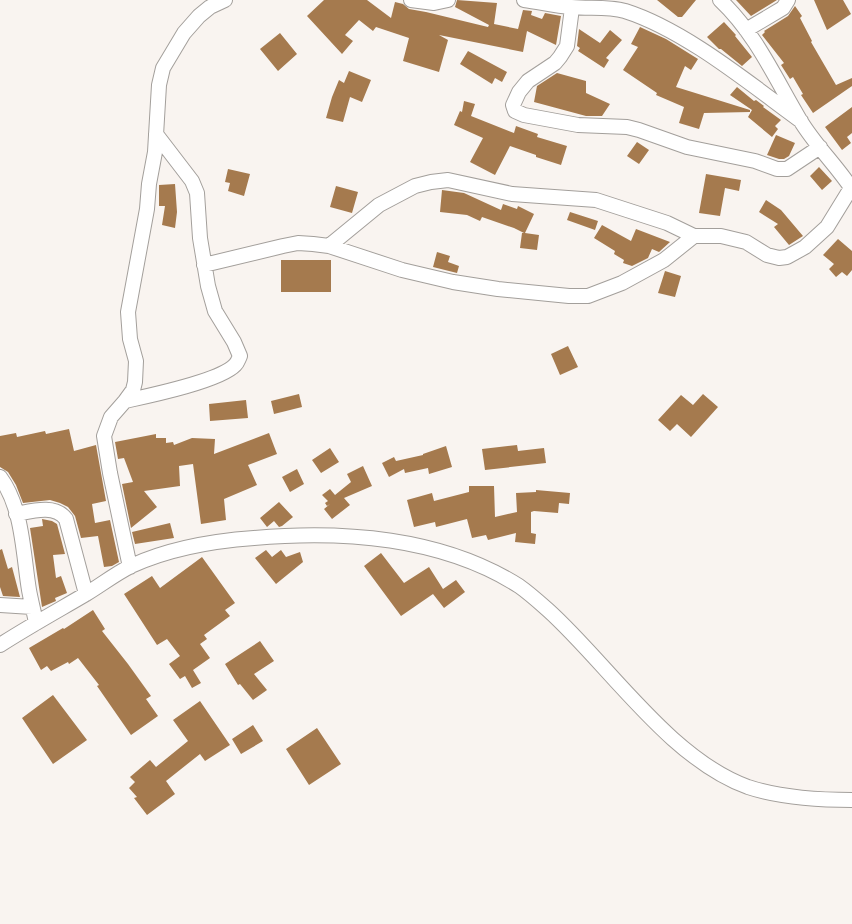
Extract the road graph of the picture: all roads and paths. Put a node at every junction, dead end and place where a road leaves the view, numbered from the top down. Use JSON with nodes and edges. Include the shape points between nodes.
{"nodes":[{"id":1,"x":225,"y":0,"type":"edge"},
{"id":2,"x":411,"y":0,"type":"edge"},
{"id":3,"x":448,"y":0,"type":"edge"},
{"id":4,"x":524,"y":0,"type":"edge"},
{"id":5,"x":720,"y":0,"type":"edge"},
{"id":6,"x":788,"y":0,"type":"edge"},
{"id":7,"x":209,"y":3,"type":"edge"},
{"id":8,"x":572,"y":8,"type":"junction"},
{"id":9,"x":746,"y":30,"type":"junction"},
{"id":10,"x":801,"y":121,"type":"junction"},
{"id":11,"x":156,"y":134,"type":"junction"},
{"id":12,"x":820,"y":148,"type":"junction"},
{"id":13,"x":851,"y":186,"type":"edge"},
{"id":14,"x":694,"y":236,"type":"junction"},
{"id":15,"x":328,"y":246,"type":"junction"},
{"id":16,"x":204,"y":265,"type":"junction"},
{"id":17,"x":125,"y":401,"type":"junction"},
{"id":18,"x":0,"y":477,"type":"edge"},
{"id":19,"x":16,"y":514,"type":"junction"},
{"id":20,"x":130,"y":567,"type":"junction"},
{"id":21,"x":86,"y":594,"type":"junction"},
{"id":22,"x":0,"y":604,"type":"edge"},
{"id":23,"x":32,"y":607,"type":"junction"},
{"id":24,"x":36,"y":623,"type":"junction"},
{"id":25,"x":0,"y":645,"type":"edge"},
{"id":26,"x":852,"y":800,"type":"edge"}],
"edges":[{"from":1,"to":7,"type":"street"},
{"from":2,"to":3,"type":"street"},
{"from":4,"to":8,"type":"street"},
{"from":5,"to":9,"type":"street"},
{"from":6,"to":9,"type":"street","via":[[783,8]]},
{"from":7,"to":11,"type":"street","via":[[163,68]]},
{"from":8,"to":10,"type":"street","via":[[622,10],[647,20],[718,61]]},
{"from":8,"to":12,"type":"street","via":[[567,46],[555,63],[519,92],[515,111],[578,124],[627,127],[777,169],[787,169]]},
{"from":9,"to":10,"type":"street"},
{"from":10,"to":12,"type":"street"},
{"from":11,"to":16,"type":"street","via":[[197,193]]},
{"from":11,"to":17,"type":"street","via":[[128,312],[135,382]]},
{"from":12,"to":13,"type":"street"},
{"from":13,"to":14,"type":"street","via":[[827,227],[787,257],[767,255],[746,242],[721,236]]},
{"from":14,"to":15,"type":"street","via":[[664,260],[588,296],[453,282]]},
{"from":14,"to":15,"type":"street","via":[[596,200],[512,194],[448,180],[415,186],[379,205]]},
{"from":15,"to":16,"type":"street","via":[[298,243]]},
{"from":16,"to":17,"type":"street","via":[[215,312],[240,356],[237,363],[164,393]]},
{"from":17,"to":20,"type":"street","via":[[111,417],[104,436]]},
{"from":18,"to":19,"type":"street"},
{"from":19,"to":21,"type":"street","via":[[55,510],[63,515]]},
{"from":19,"to":23,"type":"street"},
{"from":20,"to":21,"type":"street"},
{"from":20,"to":26,"type":"street","via":[[191,546],[281,535],[375,537],[451,555],[521,587],[686,751],[711,768],[769,793]]},
{"from":21,"to":24,"type":"street"},
{"from":22,"to":23,"type":"street"},
{"from":23,"to":24,"type":"street"},
{"from":24,"to":25,"type":"street"}]}
